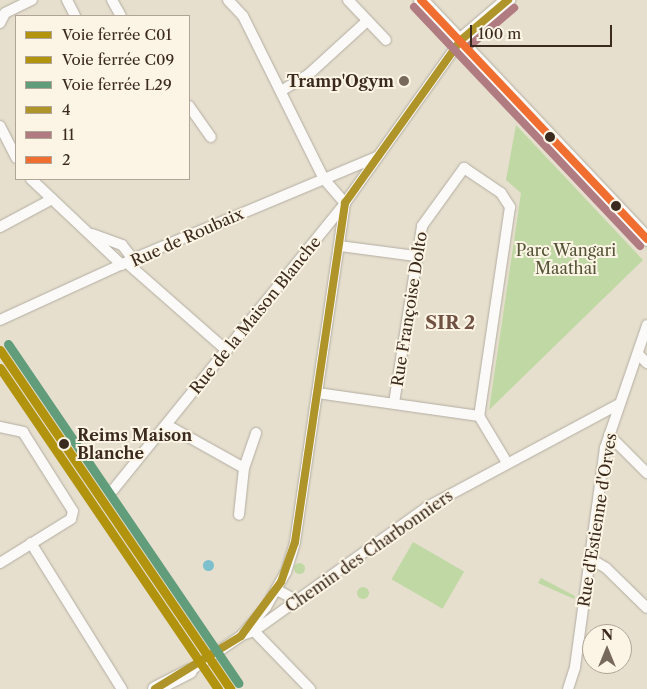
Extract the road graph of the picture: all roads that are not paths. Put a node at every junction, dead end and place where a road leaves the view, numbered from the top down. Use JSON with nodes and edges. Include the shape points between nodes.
{"nodes":[{"id":1,"x":32,"y":0,"type":"edge"},
{"id":2,"x":67,"y":0,"type":"edge"},
{"id":3,"x":112,"y":0,"type":"edge"},
{"id":4,"x":228,"y":0,"type":"edge"},
{"id":5,"x":348,"y":0,"type":"edge"},
{"id":6,"x":421,"y":0,"type":"edge"},
{"id":7,"x":508,"y":0,"type":"edge"},
{"id":8,"x":74,"y":15,"type":"edge"},
{"id":9,"x":120,"y":15,"type":"edge"},
{"id":10,"x":367,"y":21,"type":"junction"},
{"id":11,"x":0,"y":23,"type":"edge"},
{"id":12,"x":386,"y":40,"type":"dead end"},
{"id":13,"x":461,"y":40,"type":"junction"},
{"id":14,"x":281,"y":91,"type":"junction"},
{"id":15,"x":190,"y":107,"type":"edge"},
{"id":16,"x":0,"y":126,"type":"edge"},
{"id":17,"x":211,"y":137,"type":"dead end"},
{"id":18,"x":15,"y":156,"type":"edge"},
{"id":19,"x":377,"y":157,"type":"junction"},
{"id":20,"x":324,"y":179,"type":"junction"},
{"id":21,"x":32,"y":180,"type":"edge"},
{"id":22,"x":52,"y":199,"type":"junction"},
{"id":23,"x":345,"y":203,"type":"junction"},
{"id":24,"x":0,"y":227,"type":"edge"},
{"id":25,"x":92,"y":234,"type":"junction"},
{"id":26,"x":647,"y":240,"type":"edge"},
{"id":27,"x":340,"y":246,"type":"junction"},
{"id":28,"x":416,"y":256,"type":"junction"},
{"id":29,"x":128,"y":262,"type":"junction"},
{"id":30,"x":0,"y":320,"type":"edge"},
{"id":31,"x":647,"y":325,"type":"edge"},
{"id":32,"x":226,"y":351,"type":"junction"},
{"id":33,"x":638,"y":354,"type":"junction"},
{"id":34,"x":647,"y":363,"type":"edge"},
{"id":35,"x":317,"y":393,"type":"junction"},
{"id":36,"x":394,"y":404,"type":"junction"},
{"id":37,"x":619,"y":404,"type":"junction"},
{"id":38,"x":479,"y":416,"type":"junction"},
{"id":39,"x":167,"y":425,"type":"junction"},
{"id":40,"x":0,"y":427,"type":"edge"},
{"id":41,"x":256,"y":433,"type":"dead end"},
{"id":42,"x":608,"y":434,"type":"junction"},
{"id":43,"x":506,"y":461,"type":"junction"},
{"id":44,"x":244,"y":468,"type":"junction"},
{"id":45,"x":647,"y":473,"type":"edge"},
{"id":46,"x":113,"y":490,"type":"dead end"},
{"id":47,"x":240,"y":515,"type":"dead end"},
{"id":48,"x":31,"y":544,"type":"junction"},
{"id":49,"x":591,"y":559,"type":"junction"},
{"id":50,"x":0,"y":563,"type":"edge"},
{"id":51,"x":276,"y":590,"type":"junction"},
{"id":52,"x":296,"y":600,"type":"junction"},
{"id":53,"x":647,"y":608,"type":"edge"},
{"id":54,"x":254,"y":631,"type":"junction"},
{"id":55,"x":241,"y":636,"type":"junction"},
{"id":56,"x":190,"y":671,"type":"joint"},
{"id":57,"x":178,"y":684,"type":"edge"},
{"id":58,"x":122,"y":689,"type":"edge"},
{"id":59,"x":155,"y":689,"type":"edge"},
{"id":60,"x":310,"y":689,"type":"edge"},
{"id":61,"x":568,"y":689,"type":"edge"}],
"edges":[{"from":1,"to":11,"type":"street","via":[[5,14]]},
{"from":2,"to":8,"type":"street"},
{"from":3,"to":9,"type":"street"},
{"from":4,"to":14,"type":"street","via":[[243,16]]},
{"from":5,"to":10,"type":"street"},
{"from":6,"to":13,"type":"street"},
{"from":7,"to":13,"type":"street","name":"Rue de la Maison Blanche"},
{"from":10,"to":12,"type":"street"},
{"from":10,"to":14,"type":"street","via":[[309,74]]},
{"from":13,"to":19,"type":"street","name":"Rue de la Maison Blanche"},
{"from":13,"to":26,"type":"street"},
{"from":14,"to":20,"type":"street"},
{"from":15,"to":17,"type":"street"},
{"from":16,"to":18,"type":"street"},
{"from":19,"to":20,"type":"street","name":"Rue de Roubaix"},
{"from":19,"to":23,"type":"street","name":"Rue de la Maison Blanche"},
{"from":20,"to":23,"type":"street"},
{"from":20,"to":29,"type":"street","name":"Rue de Roubaix"},
{"from":21,"to":22,"type":"street"},
{"from":22,"to":24,"type":"street"},
{"from":22,"to":25,"type":"street"},
{"from":23,"to":27,"type":"street"},
{"from":23,"to":32,"type":"street","name":"Rue de la Maison Blanche"},
{"from":25,"to":29,"type":"street"},
{"from":25,"to":29,"type":"street","via":[[122,245]]},
{"from":27,"to":28,"type":"street"},
{"from":27,"to":35,"type":"street"},
{"from":28,"to":36,"type":"street","name":"Rue Françoise Dolto"},
{"from":28,"to":38,"type":"street","name":"Rue Françoise Dolto","via":[[422,226],[464,168],[509,200]]},
{"from":29,"to":30,"type":"street","name":"Rue de Roubaix"},
{"from":29,"to":32,"type":"street"},
{"from":31,"to":33,"type":"street","name":"Rue d'Estienne d'Orves"},
{"from":32,"to":39,"type":"street","name":"Rue de la Maison Blanche"},
{"from":33,"to":34,"type":"street"},
{"from":33,"to":37,"type":"street","name":"Rue d'Estienne d'Orves"},
{"from":35,"to":36,"type":"street"},
{"from":35,"to":51,"type":"street","via":[[295,542]]},
{"from":36,"to":38,"type":"street"},
{"from":37,"to":42,"type":"street","name":"Rue d'Estienne d'Orves"},
{"from":37,"to":43,"type":"street","name":"Chemin des Charbonniers"},
{"from":38,"to":43,"type":"street"},
{"from":39,"to":44,"type":"street"},
{"from":39,"to":46,"type":"street","name":"Rue de la Maison Blanche"},
{"from":40,"to":48,"type":"street","via":[[19,428],[71,503],[71,519]]},
{"from":41,"to":44,"type":"street"},
{"from":42,"to":45,"type":"street"},
{"from":42,"to":49,"type":"street","name":"Rue d'Estienne d'Orves"},
{"from":43,"to":52,"type":"street","name":"Chemin des Charbonniers","via":[[427,508]]},
{"from":44,"to":47,"type":"street"},
{"from":48,"to":50,"type":"street"},
{"from":48,"to":58,"type":"street"},
{"from":49,"to":53,"type":"street","via":[[606,568]]},
{"from":49,"to":61,"type":"street","name":"Rue d'Estienne d'Orves"},
{"from":51,"to":52,"type":"street"},
{"from":51,"to":55,"type":"street"},
{"from":52,"to":54,"type":"street","name":"Chemin des Charbonniers"},
{"from":54,"to":55,"type":"street","name":"Chemin des Charbonniers"},
{"from":54,"to":60,"type":"street"},
{"from":55,"to":56,"type":"street"},
{"from":56,"to":57,"type":"street"},
{"from":57,"to":59,"type":"street"}]}
